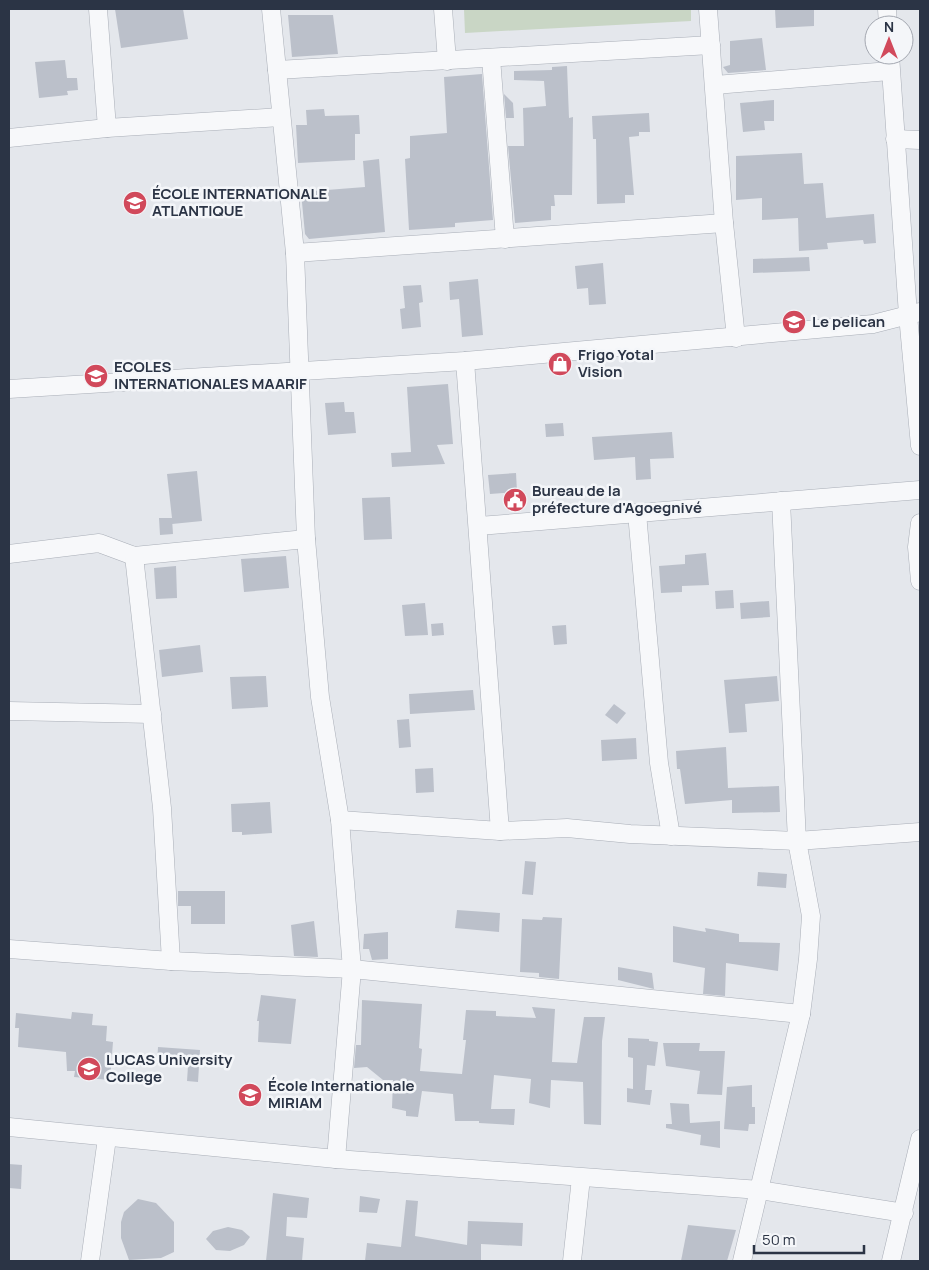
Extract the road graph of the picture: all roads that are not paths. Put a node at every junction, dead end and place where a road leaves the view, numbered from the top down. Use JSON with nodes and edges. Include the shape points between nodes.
{"nodes":[{"id":1,"x":98,"y":9,"type":"edge"},
{"id":2,"x":270,"y":9,"type":"edge"},
{"id":3,"x":443,"y":9,"type":"edge"},
{"id":4,"x":708,"y":9,"type":"edge"},
{"id":5,"x":711,"y":45,"type":"junction"},
{"id":6,"x":491,"y":58,"type":"junction"},
{"id":7,"x":447,"y":61,"type":"junction"},
{"id":8,"x":874,"y":65,"type":"edge"},
{"id":9,"x":890,"y":65,"type":"edge"},
{"id":10,"x":277,"y":70,"type":"junction"},
{"id":11,"x":714,"y":85,"type":"junction"},
{"id":12,"x":281,"y":117,"type":"junction"},
{"id":13,"x":107,"y":128,"type":"junction"},
{"id":14,"x":9,"y":138,"type":"edge"},
{"id":15,"x":895,"y":139,"type":"junction"},
{"id":16,"x":920,"y":140,"type":"edge"},
{"id":17,"x":724,"y":223,"type":"junction"},
{"id":18,"x":505,"y":240,"type":"junction"},
{"id":19,"x":294,"y":253,"type":"junction"},
{"id":20,"x":914,"y":313,"type":"edge"},
{"id":21,"x":736,"y":338,"type":"junction"},
{"id":22,"x":465,"y":361,"type":"junction"},
{"id":23,"x":300,"y":373,"type":"junction"},
{"id":24,"x":9,"y":389,"type":"edge"},
{"id":25,"x":920,"y":446,"type":"edge"},
{"id":26,"x":920,"y":490,"type":"edge"},
{"id":27,"x":781,"y":501,"type":"junction"},
{"id":28,"x":637,"y":513,"type":"junction"},
{"id":29,"x":920,"y":523,"type":"edge"},
{"id":30,"x":479,"y":526,"type":"junction"},
{"id":31,"x":306,"y":539,"type":"junction"},
{"id":32,"x":919,"y":547,"type":"edge"},
{"id":33,"x":9,"y":554,"type":"edge"},
{"id":34,"x":134,"y":556,"type":"junction"},
{"id":35,"x":920,"y":581,"type":"edge"},
{"id":36,"x":9,"y":711,"type":"edge"},
{"id":37,"x":152,"y":714,"type":"junction"},
{"id":38,"x":340,"y":820,"type":"junction"},
{"id":39,"x":500,"y":831,"type":"junction"},
{"id":40,"x":920,"y":832,"type":"edge"},
{"id":41,"x":670,"y":836,"type":"junction"},
{"id":42,"x":797,"y":841,"type":"junction"},
{"id":43,"x":9,"y":949,"type":"edge"},
{"id":44,"x":171,"y":961,"type":"junction"},
{"id":45,"x":352,"y":969,"type":"junction"},
{"id":46,"x":801,"y":1014,"type":"junction"},
{"id":47,"x":9,"y":1127,"type":"edge"},
{"id":48,"x":107,"y":1138,"type":"junction"},
{"id":49,"x":920,"y":1139,"type":"edge"},
{"id":50,"x":336,"y":1159,"type":"junction"},
{"id":51,"x":581,"y":1178,"type":"junction"},
{"id":52,"x":760,"y":1190,"type":"junction"},
{"id":53,"x":904,"y":1213,"type":"junction"},
{"id":54,"x":90,"y":1261,"type":"edge"},
{"id":55,"x":572,"y":1261,"type":"edge"},
{"id":56,"x":742,"y":1261,"type":"edge"},
{"id":57,"x":891,"y":1261,"type":"edge"}],
"edges":[{"from":1,"to":13,"type":"street"},
{"from":2,"to":10,"type":"street"},
{"from":3,"to":7,"type":"street"},
{"from":4,"to":5,"type":"street"},
{"from":5,"to":6,"type":"street"},
{"from":5,"to":11,"type":"street"},
{"from":6,"to":7,"type":"street"},
{"from":6,"to":18,"type":"street"},
{"from":7,"to":10,"type":"street"},
{"from":8,"to":11,"type":"street"},
{"from":9,"to":15,"type":"street"},
{"from":10,"to":12,"type":"street"},
{"from":11,"to":17,"type":"street"},
{"from":12,"to":13,"type":"street"},
{"from":12,"to":19,"type":"street"},
{"from":13,"to":14,"type":"street"},
{"from":15,"to":16,"type":"street"},
{"from":15,"to":20,"type":"street"},
{"from":17,"to":18,"type":"street"},
{"from":17,"to":21,"type":"street"},
{"from":18,"to":19,"type":"street"},
{"from":19,"to":23,"type":"street"},
{"from":20,"to":21,"type":"street","via":[[873,324]]},
{"from":20,"to":25,"type":"street"},
{"from":21,"to":22,"type":"street"},
{"from":22,"to":23,"type":"street"},
{"from":22,"to":30,"type":"street"},
{"from":23,"to":24,"type":"street"},
{"from":23,"to":31,"type":"street"},
{"from":26,"to":27,"type":"street"},
{"from":27,"to":28,"type":"street"},
{"from":27,"to":42,"type":"street"},
{"from":28,"to":30,"type":"street"},
{"from":28,"to":41,"type":"street","via":[[659,763]]},
{"from":29,"to":32,"type":"street"},
{"from":30,"to":39,"type":"street"},
{"from":31,"to":34,"type":"street"},
{"from":31,"to":38,"type":"street","via":[[320,697]]},
{"from":32,"to":35,"type":"street"},
{"from":33,"to":34,"type":"street","via":[[98,543]]},
{"from":34,"to":37,"type":"street"},
{"from":36,"to":37,"type":"street"},
{"from":37,"to":44,"type":"street","via":[[162,808]]},
{"from":38,"to":39,"type":"street"},
{"from":38,"to":45,"type":"street"},
{"from":39,"to":41,"type":"street","via":[[568,828]]},
{"from":40,"to":42,"type":"street"},
{"from":41,"to":42,"type":"street"},
{"from":42,"to":46,"type":"street","via":[[811,916]]},
{"from":43,"to":44,"type":"street"},
{"from":44,"to":45,"type":"street"},
{"from":45,"to":46,"type":"street"},
{"from":45,"to":50,"type":"street"},
{"from":46,"to":52,"type":"street"},
{"from":47,"to":48,"type":"street"},
{"from":48,"to":50,"type":"street"},
{"from":48,"to":54,"type":"street"},
{"from":49,"to":53,"type":"street"},
{"from":50,"to":51,"type":"street"},
{"from":51,"to":52,"type":"street"},
{"from":51,"to":55,"type":"street"},
{"from":52,"to":53,"type":"street"},
{"from":52,"to":56,"type":"street"},
{"from":53,"to":57,"type":"street"}]}
